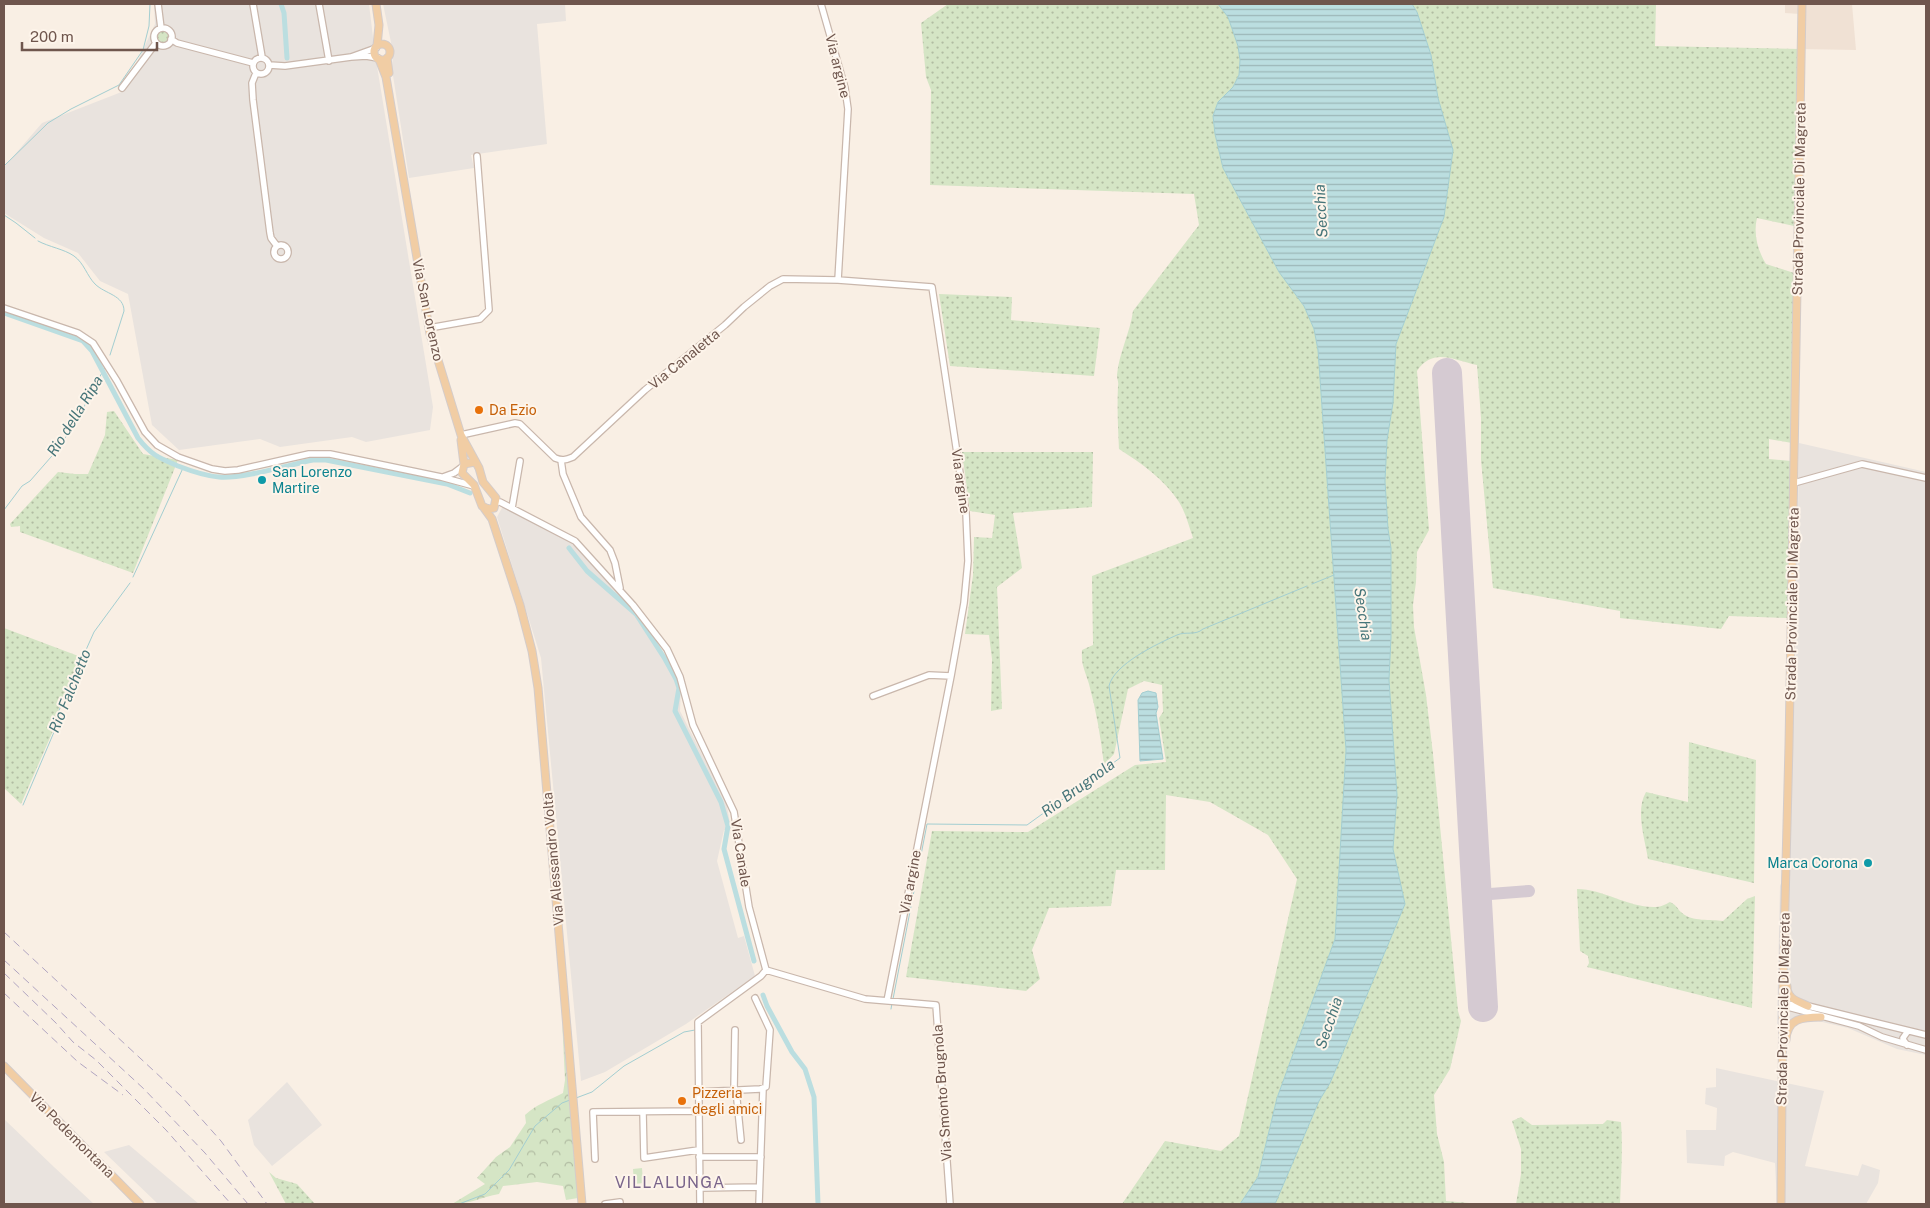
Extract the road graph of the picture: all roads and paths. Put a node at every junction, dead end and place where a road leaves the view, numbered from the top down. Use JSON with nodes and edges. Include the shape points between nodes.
{"nodes":[{"id":1,"x":158,"y":4,"type":"edge"},
{"id":2,"x":253,"y":4,"type":"edge"},
{"id":3,"x":319,"y":4,"type":"edge"},
{"id":4,"x":376,"y":4,"type":"edge"},
{"id":5,"x":821,"y":4,"type":"edge"},
{"id":6,"x":1802,"y":4,"type":"edge"},
{"id":7,"x":379,"y":25,"type":"junction"},
{"id":8,"x":160,"y":28,"type":"junction"},
{"id":9,"x":172,"y":39,"type":"junction"},
{"id":10,"x":156,"y":43,"type":"junction"},
{"id":11,"x":386,"y":46,"type":"junction"},
{"id":12,"x":377,"y":47,"type":"junction"},
{"id":13,"x":262,"y":57,"type":"junction"},
{"id":14,"x":351,"y":57,"type":"junction"},
{"id":15,"x":381,"y":59,"type":"junction"},
{"id":16,"x":330,"y":61,"type":"junction"},
{"id":17,"x":253,"y":63,"type":"junction"},
{"id":18,"x":269,"y":65,"type":"junction"},
{"id":19,"x":256,"y":73,"type":"junction"},
{"id":20,"x":122,"y":88,"type":"dead end"},
{"id":21,"x":477,"y":156,"type":"dead end"},
{"id":22,"x":277,"y":246,"type":"dead end"},
{"id":23,"x":838,"y":280,"type":"junction"},
{"id":24,"x":932,"y":287,"type":"joint"},
{"id":25,"x":4,"y":308,"type":"edge"},
{"id":26,"x":429,"y":328,"type":"junction"},
{"id":27,"x":461,"y":435,"type":"junction"},
{"id":28,"x":561,"y":460,"type":"junction"},
{"id":29,"x":520,"y":461,"type":"dead end"},
{"id":30,"x":475,"y":462,"type":"junction"},
{"id":31,"x":463,"y":466,"type":"junction"},
{"id":32,"x":441,"y":477,"type":"junction"},
{"id":33,"x":1926,"y":478,"type":"edge"},
{"id":34,"x":1794,"y":483,"type":"junction"},
{"id":35,"x":475,"y":488,"type":"junction"},
{"id":36,"x":495,"y":505,"type":"junction"},
{"id":37,"x":484,"y":508,"type":"junction"},
{"id":38,"x":512,"y":508,"type":"junction"},
{"id":39,"x":492,"y":520,"type":"junction"},
{"id":40,"x":621,"y":590,"type":"junction"},
{"id":41,"x":951,"y":676,"type":"junction"},
{"id":42,"x":873,"y":696,"type":"dead end"},
{"id":43,"x":1784,"y":952,"type":"junction"},
{"id":44,"x":766,"y":970,"type":"junction"},
{"id":45,"x":754,"y":998,"type":"dead end"},
{"id":46,"x":890,"y":1001,"type":"junction"},
{"id":47,"x":1783,"y":1004,"type":"junction"},
{"id":48,"x":1808,"y":1006,"type":"junction"},
{"id":49,"x":1821,"y":1017,"type":"junction"},
{"id":50,"x":735,"y":1030,"type":"dead end"},
{"id":51,"x":1908,"y":1031,"type":"junction"},
{"id":52,"x":1926,"y":1035,"type":"edge"},
{"id":53,"x":1908,"y":1045,"type":"junction"},
{"id":54,"x":1926,"y":1050,"type":"edge"},
{"id":55,"x":4,"y":1066,"type":"edge"},
{"id":56,"x":1782,"y":1070,"type":"junction"},
{"id":57,"x":763,"y":1089,"type":"junction"},
{"id":58,"x":735,"y":1090,"type":"junction"},
{"id":59,"x":698,"y":1092,"type":"junction"},
{"id":60,"x":698,"y":1111,"type":"junction"},
{"id":61,"x":643,"y":1112,"type":"junction"},
{"id":62,"x":741,"y":1140,"type":"dead end"},
{"id":63,"x":698,"y":1150,"type":"junction"},
{"id":64,"x":699,"y":1157,"type":"junction"},
{"id":65,"x":761,"y":1157,"type":"junction"},
{"id":66,"x":595,"y":1159,"type":"dead end"},
{"id":67,"x":759,"y":1187,"type":"junction"},
{"id":68,"x":700,"y":1188,"type":"junction"},
{"id":69,"x":620,"y":1202,"type":"dead end"},
{"id":70,"x":140,"y":1204,"type":"edge"},
{"id":71,"x":582,"y":1204,"type":"edge"},
{"id":72,"x":604,"y":1204,"type":"edge"},
{"id":73,"x":700,"y":1204,"type":"edge"},
{"id":74,"x":759,"y":1204,"type":"edge"},
{"id":75,"x":950,"y":1204,"type":"edge"},
{"id":76,"x":1781,"y":1204,"type":"edge"}],
"edges":[{"from":1,"to":8,"type":"street"},
{"from":2,"to":13,"type":"street"},
{"from":3,"to":16,"type":"street"},
{"from":4,"to":7,"type":"main road"},
{"from":5,"to":23,"type":"street","name":"Via argine","via":[[848,109]]},
{"from":6,"to":34,"type":"main road","name":"Strada Provinciale Di Magreta"},
{"from":7,"to":11,"type":"main road"},
{"from":7,"to":12,"type":"main road"},
{"from":8,"to":9,"type":"street","via":[[170,32]]},
{"from":8,"to":10,"type":"street","via":[[154,33]]},
{"from":9,"to":10,"type":"street","via":[[166,45]]},
{"from":9,"to":17,"type":"street"},
{"from":10,"to":20,"type":"street"},
{"from":11,"to":12,"type":"main road"},
{"from":11,"to":15,"type":"main road","via":[[390,53]]},
{"from":12,"to":14,"type":"street"},
{"from":12,"to":15,"type":"main road","via":[[375,55]]},
{"from":13,"to":17,"type":"street"},
{"from":13,"to":18,"type":"street"},
{"from":14,"to":15,"type":"street"},
{"from":14,"to":16,"type":"street"},
{"from":15,"to":26,"type":"main road","name":"Via San Lorenzo"},
{"from":16,"to":18,"type":"street"},
{"from":17,"to":19,"type":"street"},
{"from":18,"to":19,"type":"street","via":[[264,73]]},
{"from":19,"to":22,"type":"street","via":[[252,83],[253,100],[270,233]]},
{"from":21,"to":26,"type":"street","via":[[489,310],[480,318]]},
{"from":23,"to":24,"type":"street","name":"Via Canaletta"},
{"from":23,"to":28,"type":"street","name":"Via Canaletta","via":[[783,279],[770,286],[645,390],[573,457]]},
{"from":24,"to":41,"type":"street","name":"Via argine","via":[[966,513],[968,561]]},
{"from":25,"to":32,"type":"street","via":[[78,333],[93,343],[145,432],[157,445],[178,457],[212,469],[232,470],[309,454],[330,454]]},
{"from":26,"to":27,"type":"main road","name":"Via San Lorenzo"},
{"from":27,"to":28,"type":"street","via":[[517,423]]},
{"from":27,"to":30,"type":"main road"},
{"from":27,"to":31,"type":"main road"},
{"from":28,"to":40,"type":"street","via":[[563,474],[581,517],[610,550]]},
{"from":29,"to":38,"type":"street"},
{"from":30,"to":31,"type":"main road"},
{"from":30,"to":36,"type":"main road","via":[[483,482],[495,496]]},
{"from":31,"to":32,"type":"street","via":[[454,474]]},
{"from":31,"to":35,"type":"main road","via":[[462,473]]},
{"from":32,"to":35,"type":"street"},
{"from":33,"to":34,"type":"street","via":[[1862,464]]},
{"from":34,"to":43,"type":"main road","name":"Strada Provinciale Di Magreta"},
{"from":35,"to":37,"type":"main road"},
{"from":36,"to":37,"type":"main road"},
{"from":36,"to":38,"type":"street","name":"Via Canale"},
{"from":36,"to":39,"type":"main road"},
{"from":37,"to":39,"type":"main road"},
{"from":38,"to":40,"type":"street","name":"Via Canale","via":[[575,541]]},
{"from":39,"to":71,"type":"main road","name":"Via Alessandro Volta","via":[[520,605],[538,688]]},
{"from":40,"to":44,"type":"street","name":"Via Canale","via":[[672,658],[693,724],[734,812],[749,907]]},
{"from":41,"to":42,"type":"street","via":[[929,675]]},
{"from":41,"to":46,"type":"street","name":"Via argine"},
{"from":43,"to":47,"type":"main road","name":"Strada Provinciale Di Magreta"},
{"from":43,"to":48,"type":"main road","via":[[1787,956],[1787,994]]},
{"from":44,"to":46,"type":"street","name":"Via Smonto Brugnola","via":[[856,997]]},
{"from":44,"to":59,"type":"street","via":[[698,1022]]},
{"from":45,"to":57,"type":"street","via":[[770,1030],[767,1084]]},
{"from":46,"to":75,"type":"street","name":"Via Smonto Brugnola","via":[[936,1006]]},
{"from":47,"to":48,"type":"street"},
{"from":47,"to":49,"type":"street"},
{"from":47,"to":56,"type":"main road","name":"Strada Provinciale Di Magreta"},
{"from":48,"to":51,"type":"street"},
{"from":49,"to":53,"type":"street","via":[[1859,1026]]},
{"from":49,"to":56,"type":"main road","via":[[1806,1017],[1792,1022],[1786,1035]]},
{"from":50,"to":58,"type":"street"},
{"from":51,"to":52,"type":"street"},
{"from":51,"to":53,"type":"street","via":[[1903,1038]]},
{"from":53,"to":54,"type":"street"},
{"from":55,"to":70,"type":"main road","name":"Via Pedemontana"},
{"from":56,"to":76,"type":"main road","name":"Strada Provinciale Di Magreta"},
{"from":57,"to":58,"type":"street"},
{"from":57,"to":65,"type":"street"},
{"from":58,"to":59,"type":"street"},
{"from":58,"to":62,"type":"street"},
{"from":59,"to":60,"type":"street"},
{"from":60,"to":61,"type":"street"},
{"from":60,"to":63,"type":"street"},
{"from":61,"to":63,"type":"street","via":[[644,1158]]},
{"from":61,"to":66,"type":"street","via":[[593,1112]]},
{"from":63,"to":64,"type":"street"},
{"from":64,"to":65,"type":"street"},
{"from":64,"to":68,"type":"street"},
{"from":65,"to":67,"type":"street"},
{"from":67,"to":68,"type":"street"},
{"from":67,"to":74,"type":"street"},
{"from":68,"to":73,"type":"street"},
{"from":69,"to":72,"type":"street"}]}
